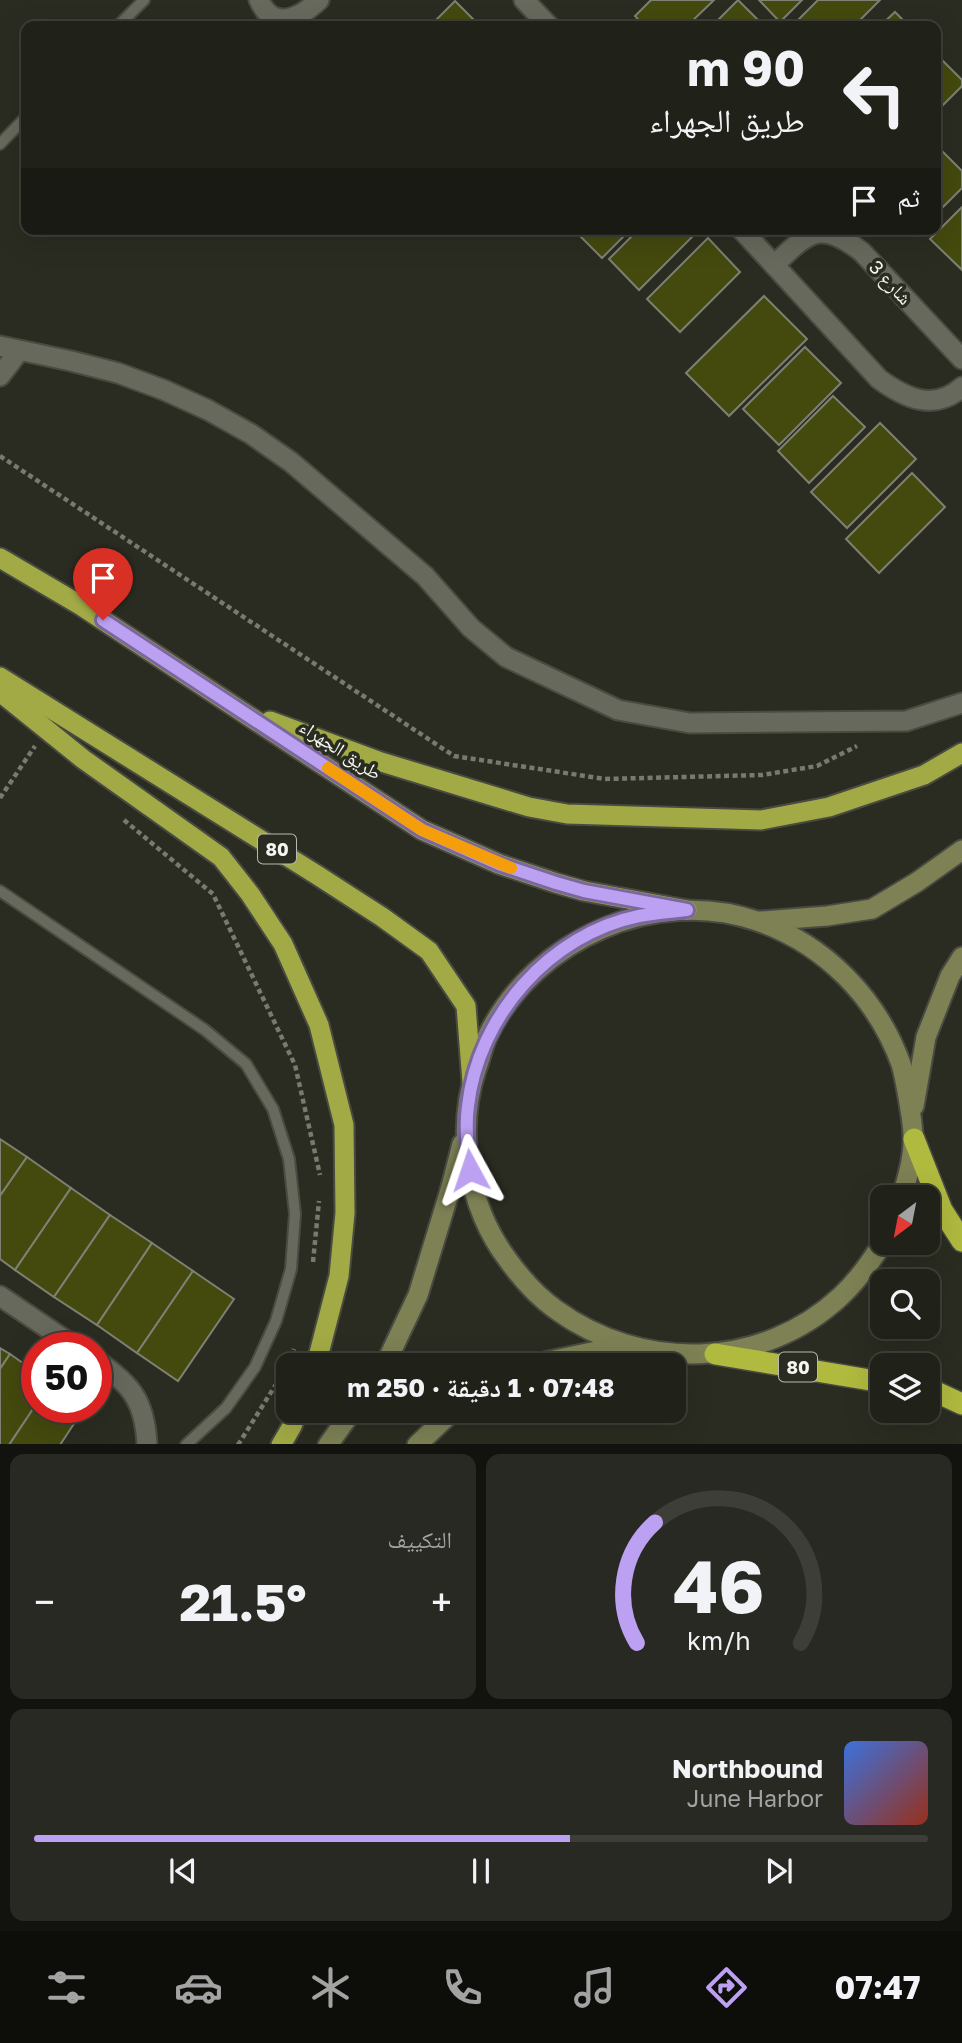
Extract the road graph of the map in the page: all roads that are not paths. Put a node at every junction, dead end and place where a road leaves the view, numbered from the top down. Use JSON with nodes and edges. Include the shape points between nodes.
{"nodes":[{"id":1,"x":144,"y":0,"type":"edge"},
{"id":2,"x":259,"y":0,"type":"edge"},
{"id":3,"x":319,"y":0,"type":"edge"},
{"id":4,"x":524,"y":0,"type":"edge"},
{"id":5,"x":123,"y":21,"type":"edge"},
{"id":6,"x":544,"y":21,"type":"edge"},
{"id":7,"x":21,"y":122,"type":"edge"},
{"id":8,"x":0,"y":144,"type":"edge"},
{"id":9,"x":746,"y":235,"type":"edge"},
{"id":10,"x":812,"y":235,"type":"edge"},
{"id":11,"x":837,"y":235,"type":"edge"},
{"id":12,"x":774,"y":265,"type":"junction"},
{"id":13,"x":9,"y":349,"type":"edge"},
{"id":14,"x":962,"y":359,"type":"edge"},
{"id":15,"x":0,"y":376,"type":"edge"},
{"id":16,"x":962,"y":387,"type":"edge"},
{"id":17,"x":0,"y":558,"type":"edge"},
{"id":18,"x":0,"y":677,"type":"edge"},
{"id":19,"x":0,"y":692,"type":"edge"},
{"id":20,"x":962,"y":703,"type":"edge"},
{"id":21,"x":240,"y":710,"type":"junction"},
{"id":22,"x":962,"y":752,"type":"edge"},
{"id":23,"x":962,"y":850,"type":"edge"},
{"id":24,"x":0,"y":891,"type":"edge"},
{"id":25,"x":687,"y":910,"type":"junction"},
{"id":26,"x":757,"y":921,"type":"junction"},
{"id":27,"x":962,"y":957,"type":"edge"},
{"id":28,"x":472,"y":1083,"type":"junction"},
{"id":29,"x":912,"y":1118,"type":"junction"},
{"id":30,"x":466,"y":1129,"type":"junction"},
{"id":31,"x":914,"y":1139,"type":"junction"},
{"id":32,"x":905,"y":1185,"type":"edge"},
{"id":33,"x":962,"y":1241,"type":"edge"},
{"id":34,"x":874,"y":1255,"type":"edge"},
{"id":35,"x":0,"y":1296,"type":"edge"},
{"id":36,"x":53,"y":1332,"type":"edge"},
{"id":37,"x":625,"y":1345,"type":"junction"},
{"id":38,"x":319,"y":1353,"type":"edge"},
{"id":39,"x":391,"y":1353,"type":"edge"},
{"id":40,"x":587,"y":1353,"type":"edge"},
{"id":41,"x":715,"y":1353,"type":"junction"},
{"id":42,"x":112,"y":1370,"type":"edge"},
{"id":43,"x":870,"y":1380,"type":"edge"},
{"id":44,"x":940,"y":1394,"type":"edge"},
{"id":45,"x":962,"y":1404,"type":"edge"},
{"id":46,"x":293,"y":1423,"type":"edge"},
{"id":47,"x":343,"y":1423,"type":"edge"},
{"id":48,"x":440,"y":1423,"type":"edge"},
{"id":49,"x":147,"y":1444,"type":"edge"},
{"id":50,"x":187,"y":1444,"type":"edge"},
{"id":51,"x":281,"y":1444,"type":"edge"},
{"id":52,"x":328,"y":1444,"type":"edge"},
{"id":53,"x":417,"y":1444,"type":"edge"}],
"edges":[{"from":1,"to":5,"type":"lane"},
{"from":2,"to":3,"type":"street","via":[[266,12],[282,20]]},
{"from":4,"to":6,"type":"street"},
{"from":7,"to":8,"type":"lane"},
{"from":9,"to":12,"type":"street"},
{"from":10,"to":12,"type":"street","name":"شارع 3"},
{"from":11,"to":14,"type":"street","name":"شارع 3","via":[[862,252]]},
{"from":12,"to":16,"type":"street","via":[[890,387],[928,401],[942,400]]},
{"from":13,"to":15,"type":"street"},
{"from":13,"to":20,"type":"street","via":[[118,373],[208,410],[251,434],[425,576],[471,628],[506,657],[618,710],[690,723],[906,721]]},
{"from":17,"to":21,"type":"highway","name":"طريق الجهراء","number":"80"},
{"from":18,"to":28,"type":"highway","number":"80","via":[[317,875],[429,951],[466,1006]]},
{"from":19,"to":38,"type":"highway","via":[[83,760],[221,857],[283,944],[320,1025],[344,1125],[345,1213],[339,1276]]},
{"from":21,"to":22,"type":"highway","via":[[378,761],[566,814],[761,820],[829,807],[924,775]]},
{"from":21,"to":25,"type":"highway","name":"طريق الجهراء","number":"80","via":[[422,830],[556,883]]},
{"from":23,"to":26,"type":"main road","via":[[872,909]]},
{"from":24,"to":50,"type":"lane","via":[[205,1030],[246,1064],[273,1109],[289,1159],[295,1214],[291,1269],[255,1367],[226,1408]]},
{"from":25,"to":26,"type":"main road","number":"80"},
{"from":25,"to":28,"type":"main road","number":"80","via":[[638,916],[591,932],[549,959],[514,994],[488,1035]]},
{"from":26,"to":29,"type":"main road","number":"80","via":[[806,943],[847,976],[880,1018],[902,1066]]},
{"from":27,"to":29,"type":"main road","via":[[926,1037]]},
{"from":28,"to":30,"type":"main road","number":"80"},
{"from":29,"to":31,"type":"main road","number":"80"},
{"from":30,"to":37,"type":"main road","number":"80","via":[[480,1210],[506,1258],[552,1308],[587,1330]]},
{"from":30,"to":39,"type":"main road","via":[[418,1295]]},
{"from":31,"to":32,"type":"main road","number":"80"},
{"from":31,"to":33,"type":"highway","number":"80","via":[[942,1210]]},
{"from":34,"to":41,"type":"main road","number":"80","via":[[841,1296],[813,1318],[760,1343]]},
{"from":35,"to":36,"type":"street"},
{"from":37,"to":40,"type":"main road"},
{"from":37,"to":41,"type":"main road","number":"80","via":[[669,1354]]},
{"from":41,"to":43,"type":"highway","number":"80"},
{"from":42,"to":49,"type":"street","via":[[135,1394]]},
{"from":44,"to":45,"type":"highway"},
{"from":46,"to":51,"type":"highway"},
{"from":47,"to":52,"type":"main road"},
{"from":48,"to":53,"type":"main road"}]}
